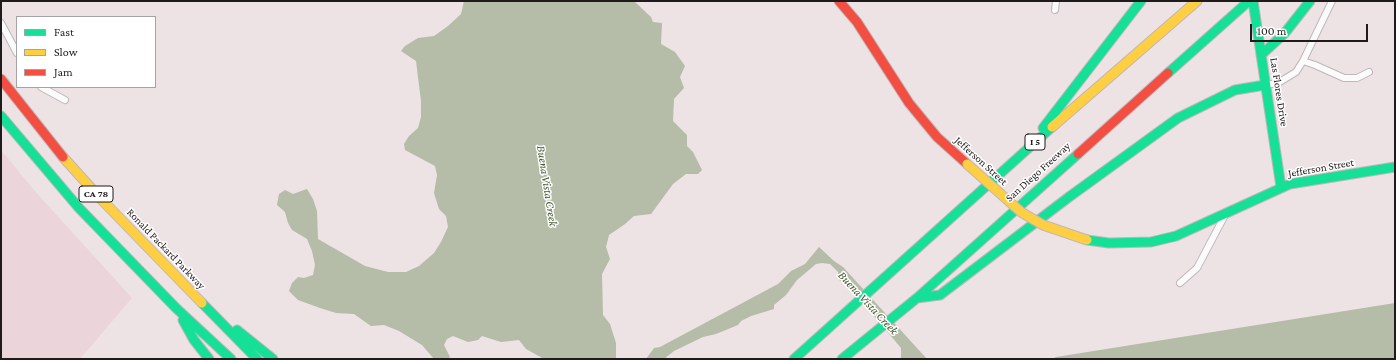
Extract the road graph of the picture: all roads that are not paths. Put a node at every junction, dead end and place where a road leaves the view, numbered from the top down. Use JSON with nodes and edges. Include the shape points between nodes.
{"nodes":[{"id":1,"x":839,"y":1,"type":"edge"},
{"id":2,"x":1056,"y":1,"type":"edge"},
{"id":3,"x":1141,"y":1,"type":"edge"},
{"id":4,"x":1197,"y":1,"type":"edge"},
{"id":5,"x":1249,"y":1,"type":"edge"},
{"id":6,"x":1253,"y":1,"type":"edge"},
{"id":7,"x":1310,"y":1,"type":"edge"},
{"id":8,"x":1332,"y":1,"type":"edge"},
{"id":9,"x":1055,"y":10,"type":"dead end"},
{"id":10,"x":1,"y":23,"type":"edge"},
{"id":11,"x":16,"y":51,"type":"edge"},
{"id":12,"x":1261,"y":56,"type":"junction"},
{"id":13,"x":1303,"y":61,"type":"junction"},
{"id":14,"x":1369,"y":72,"type":"dead end"},
{"id":15,"x":1,"y":79,"type":"edge"},
{"id":16,"x":1265,"y":85,"type":"junction"},
{"id":17,"x":44,"y":88,"type":"edge"},
{"id":18,"x":65,"y":100,"type":"dead end"},
{"id":19,"x":1,"y":116,"type":"edge"},
{"id":20,"x":1027,"y":149,"type":"junction"},
{"id":21,"x":1395,"y":167,"type":"edge"},
{"id":22,"x":1282,"y":187,"type":"junction"},
{"id":23,"x":1225,"y":215,"type":"junction"},
{"id":24,"x":1180,"y":283,"type":"dead end"},
{"id":25,"x":917,"y":298,"type":"junction"},
{"id":26,"x":200,"y":301,"type":"junction"},
{"id":27,"x":176,"y":308,"type":"junction"},
{"id":28,"x":209,"y":359,"type":"edge"},
{"id":29,"x":231,"y":359,"type":"edge"},
{"id":30,"x":257,"y":359,"type":"edge"},
{"id":31,"x":273,"y":359,"type":"edge"},
{"id":32,"x":794,"y":359,"type":"edge"},
{"id":33,"x":842,"y":359,"type":"edge"}],
"edges":[{"from":1,"to":23,"type":"main road","name":"Jefferson Street","bridge":true,"via":[[857,22],[909,103],[937,137],[1021,212],[1043,225],[1087,240],[1109,243],[1151,242],[1176,236]]},
{"from":2,"to":9,"type":"street"},
{"from":3,"to":20,"type":"main road"},
{"from":4,"to":20,"type":"main road","number":"I 5"},
{"from":5,"to":25,"type":"main road","name":"San Diego Freeway"},
{"from":6,"to":12,"type":"main road","name":"Las Flores Drive"},
{"from":7,"to":12,"type":"main road","via":[[1284,34]]},
{"from":8,"to":13,"type":"street"},
{"from":10,"to":11,"type":"street"},
{"from":12,"to":16,"type":"main road","name":"Las Flores Drive"},
{"from":13,"to":14,"type":"street","via":[[1344,78],[1357,78]]},
{"from":13,"to":16,"type":"street","via":[[1296,72],[1278,83]]},
{"from":15,"to":26,"type":"main road","name":"Ronald Packard Parkway","number":"CA 78","via":[[55,148]]},
{"from":16,"to":22,"type":"main road","name":"Las Flores Drive"},
{"from":16,"to":25,"type":"main road","via":[[1236,90],[1178,118],[940,295]]},
{"from":17,"to":18,"type":"street"},
{"from":19,"to":27,"type":"main road","number":"CA 78","via":[[79,208]]},
{"from":20,"to":32,"type":"main road","number":"I 5"},
{"from":21,"to":22,"type":"main road","name":"Jefferson Street"},
{"from":22,"to":23,"type":"main road","name":"Jefferson Street"},
{"from":23,"to":24,"type":"street","via":[[1198,268]]},
{"from":25,"to":33,"type":"main road","name":"San Diego Freeway"},
{"from":26,"to":30,"type":"main road","name":"Ronald Packard Parkway","number":"CA 78"},
{"from":26,"to":31,"type":"main road"},
{"from":27,"to":28,"type":"main road","via":[[194,340]]},
{"from":27,"to":29,"type":"main road","number":"CA 78"}]}
